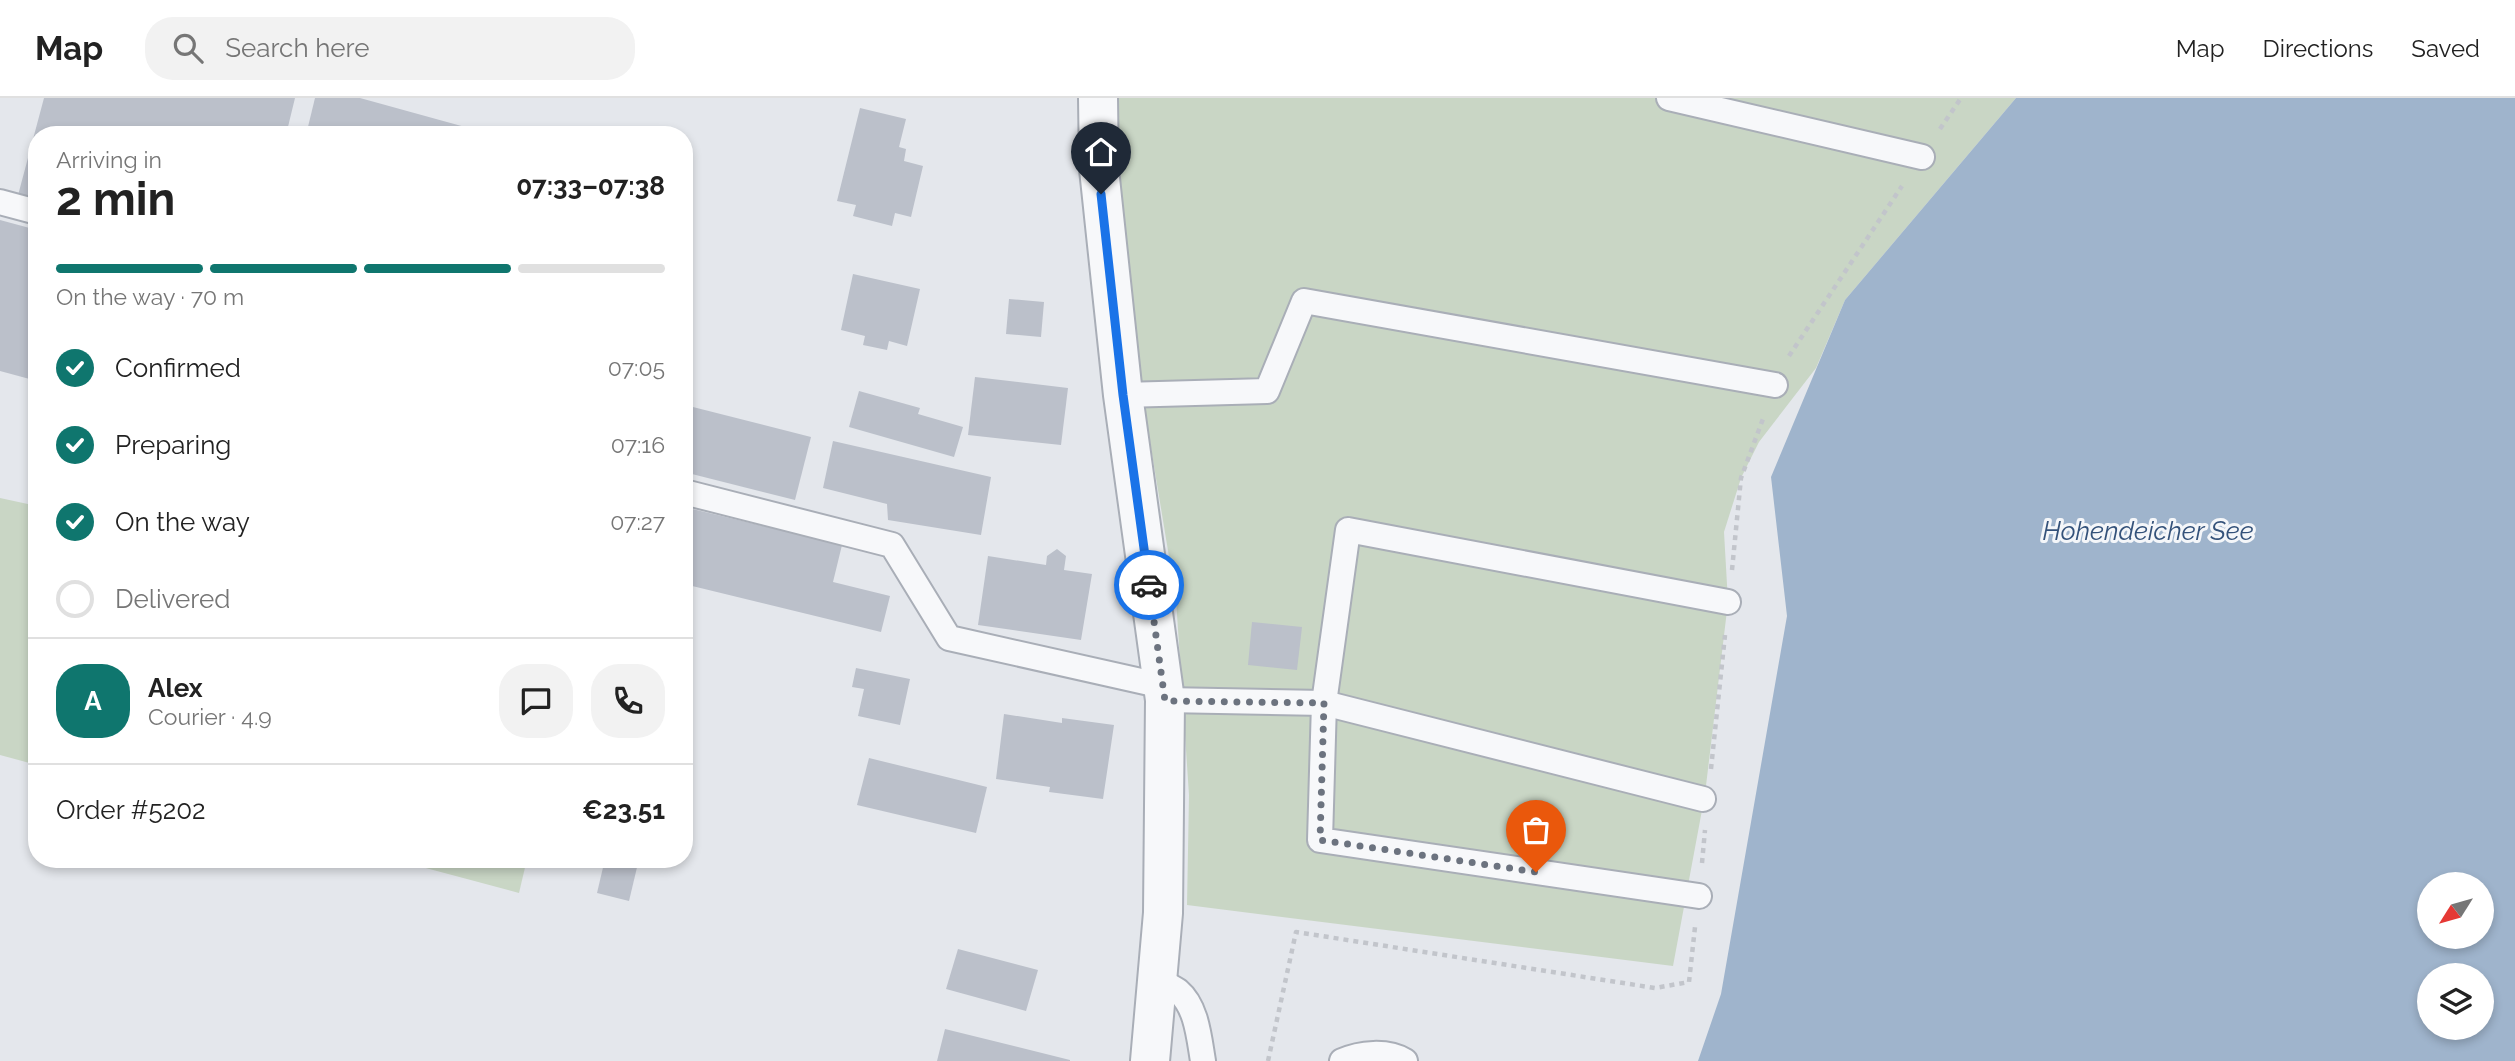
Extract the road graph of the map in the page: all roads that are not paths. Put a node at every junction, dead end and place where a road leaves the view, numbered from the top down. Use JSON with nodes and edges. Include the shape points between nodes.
{"nodes":[{"id":1,"x":1098,"y":98,"type":"edge"},
{"id":2,"x":1669,"y":98,"type":"edge"},
{"id":3,"x":1922,"y":158,"type":"road end"},
{"id":4,"x":0,"y":202,"type":"edge"},
{"id":5,"x":28,"y":210,"type":"edge"},
{"id":6,"x":1775,"y":385,"type":"road end"},
{"id":7,"x":1123,"y":395,"type":"junction"},
{"id":8,"x":693,"y":494,"type":"edge"},
{"id":9,"x":1728,"y":602,"type":"road end"},
{"id":10,"x":1164,"y":693,"type":"junction"},
{"id":11,"x":1324,"y":703,"type":"junction"},
{"id":12,"x":1707,"y":787,"type":"road end"},
{"id":13,"x":1699,"y":896,"type":"road end"},
{"id":14,"x":1157,"y":980,"type":"junction"},
{"id":15,"x":1150,"y":1061,"type":"edge"},
{"id":16,"x":1203,"y":1061,"type":"edge"},
{"id":17,"x":1342,"y":1061,"type":"edge"},
{"id":18,"x":1405,"y":1061,"type":"edge"}],
"edges":[{"from":1,"to":7,"type":"street","via":[[1098,169]]},
{"from":2,"to":3,"type":"lane"},
{"from":4,"to":5,"type":"lane"},
{"from":6,"to":7,"type":"lane","via":[[1304,301],[1266,391]]},
{"from":7,"to":10,"type":"street"},
{"from":8,"to":10,"type":"lane","via":[[892,545],[949,638]]},
{"from":9,"to":11,"type":"lane","via":[[1348,530]]},
{"from":10,"to":11,"type":"lane"},
{"from":10,"to":14,"type":"street","via":[[1163,913]]},
{"from":11,"to":12,"type":"lane"},
{"from":11,"to":13,"type":"lane","via":[[1320,840]]},
{"from":14,"to":15,"type":"street"},
{"from":14,"to":16,"type":"lane","via":[[1187,1001]]},
{"from":17,"to":18,"type":"lane","via":[[1383,1054]]}]}
